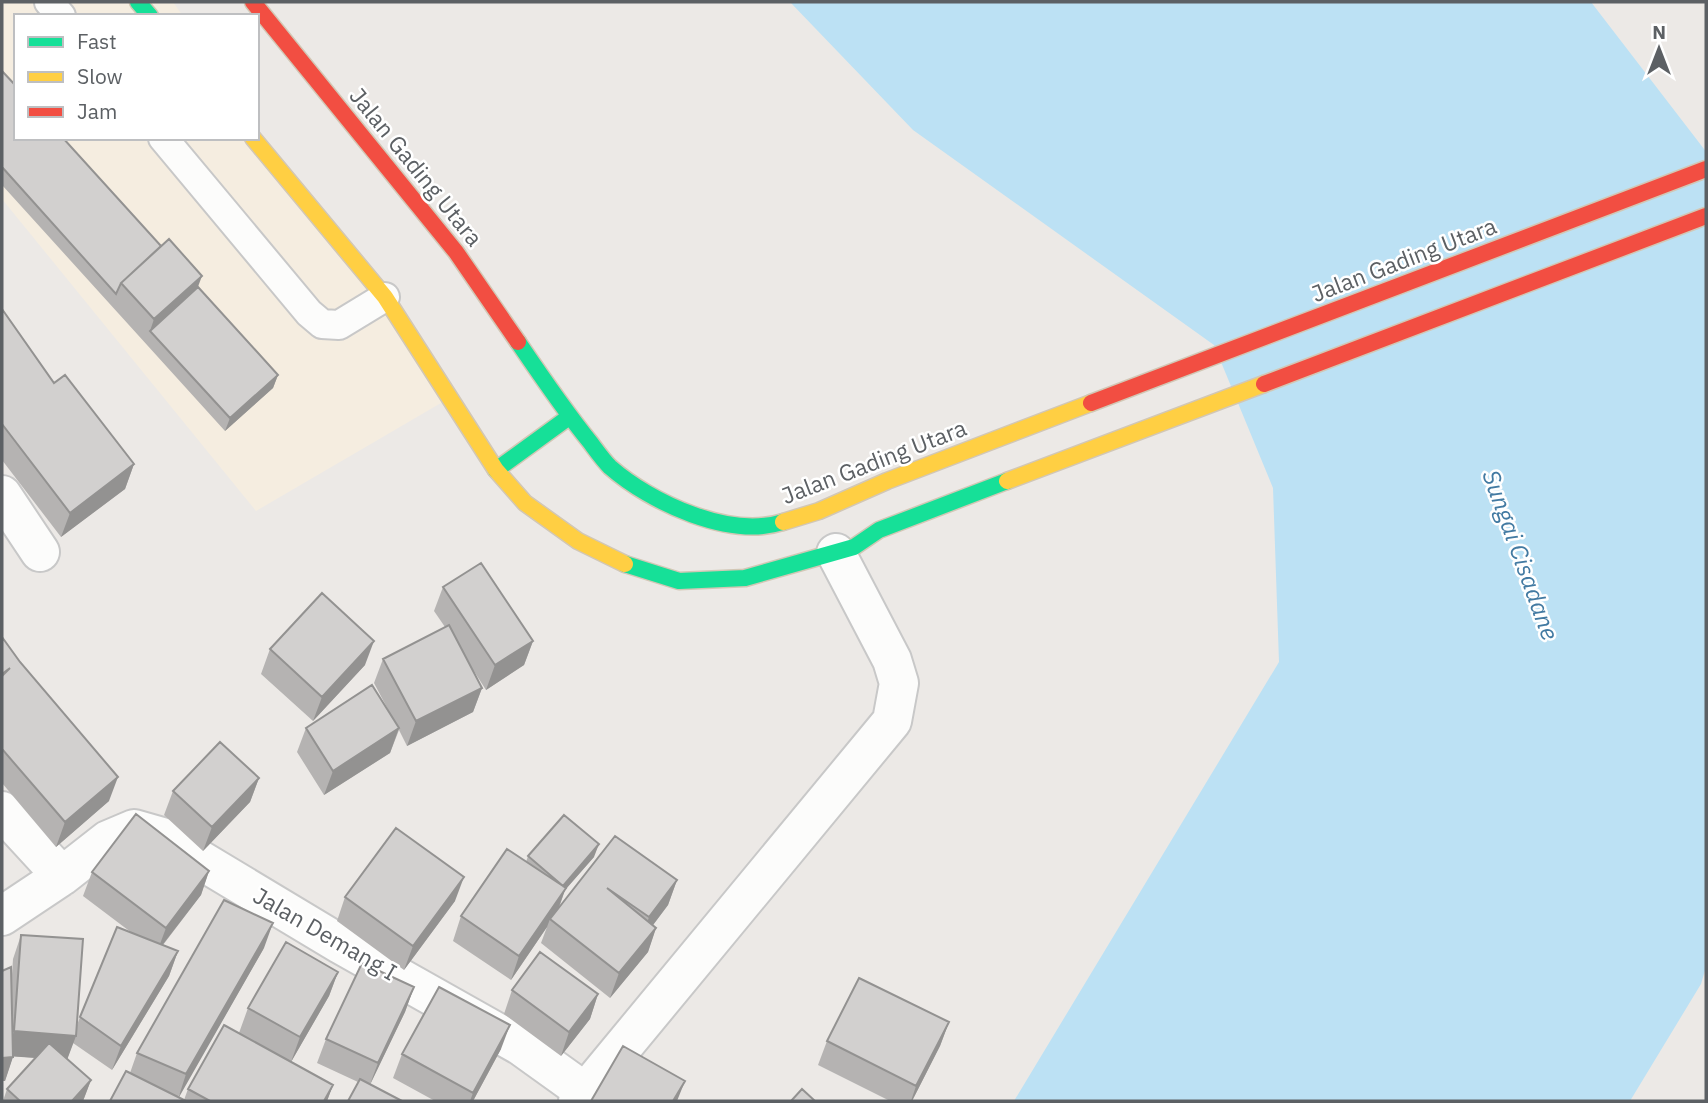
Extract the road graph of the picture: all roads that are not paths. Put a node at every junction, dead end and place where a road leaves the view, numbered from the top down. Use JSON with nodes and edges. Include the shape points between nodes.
{"nodes":[{"id":1,"x":253,"y":2,"type":"edge"},
{"id":2,"x":165,"y":140,"type":"edge"},
{"id":3,"x":255,"y":140,"type":"edge"},
{"id":4,"x":1706,"y":169,"type":"edge"},
{"id":5,"x":1706,"y":216,"type":"edge"},
{"id":6,"x":385,"y":297,"type":"junction"},
{"id":7,"x":569,"y":417,"type":"junction"},
{"id":8,"x":496,"y":470,"type":"junction"},
{"id":9,"x":2,"y":495,"type":"edge"},
{"id":10,"x":40,"y":552,"type":"dead end"},
{"id":11,"x":836,"y":554,"type":"junction"},
{"id":12,"x":2,"y":811,"type":"edge"},
{"id":13,"x":62,"y":876,"type":"junction"},
{"id":14,"x":2,"y":916,"type":"edge"},
{"id":15,"x":582,"y":1097,"type":"edge"}],
"edges":[{"from":1,"to":7,"type":"main road","name":"Jalan Gading Utara","via":[[456,251]]},
{"from":2,"to":6,"type":"lane","via":[[322,324],[339,325]]},
{"from":3,"to":6,"type":"main road"},
{"from":4,"to":7,"type":"main road","name":"Jalan Gading Utara","via":[[887,481],[819,511],[767,527],[703,519],[649,493],[610,467]]},
{"from":5,"to":11,"type":"main road","via":[[879,530]]},
{"from":6,"to":8,"type":"main road"},
{"from":7,"to":8,"type":"main road"},
{"from":8,"to":11,"type":"main road","via":[[525,503],[578,541],[634,568],[679,581],[745,578]]},
{"from":9,"to":10,"type":"street"},
{"from":11,"to":15,"type":"street","via":[[892,660],[899,683],[892,721]]},
{"from":12,"to":13,"type":"street"},
{"from":13,"to":14,"type":"street","name":"Jalan Demang I"},
{"from":13,"to":15,"type":"street","name":"Jalan Demang I","via":[[121,834],[134,829],[162,837],[521,1046]]}]}
